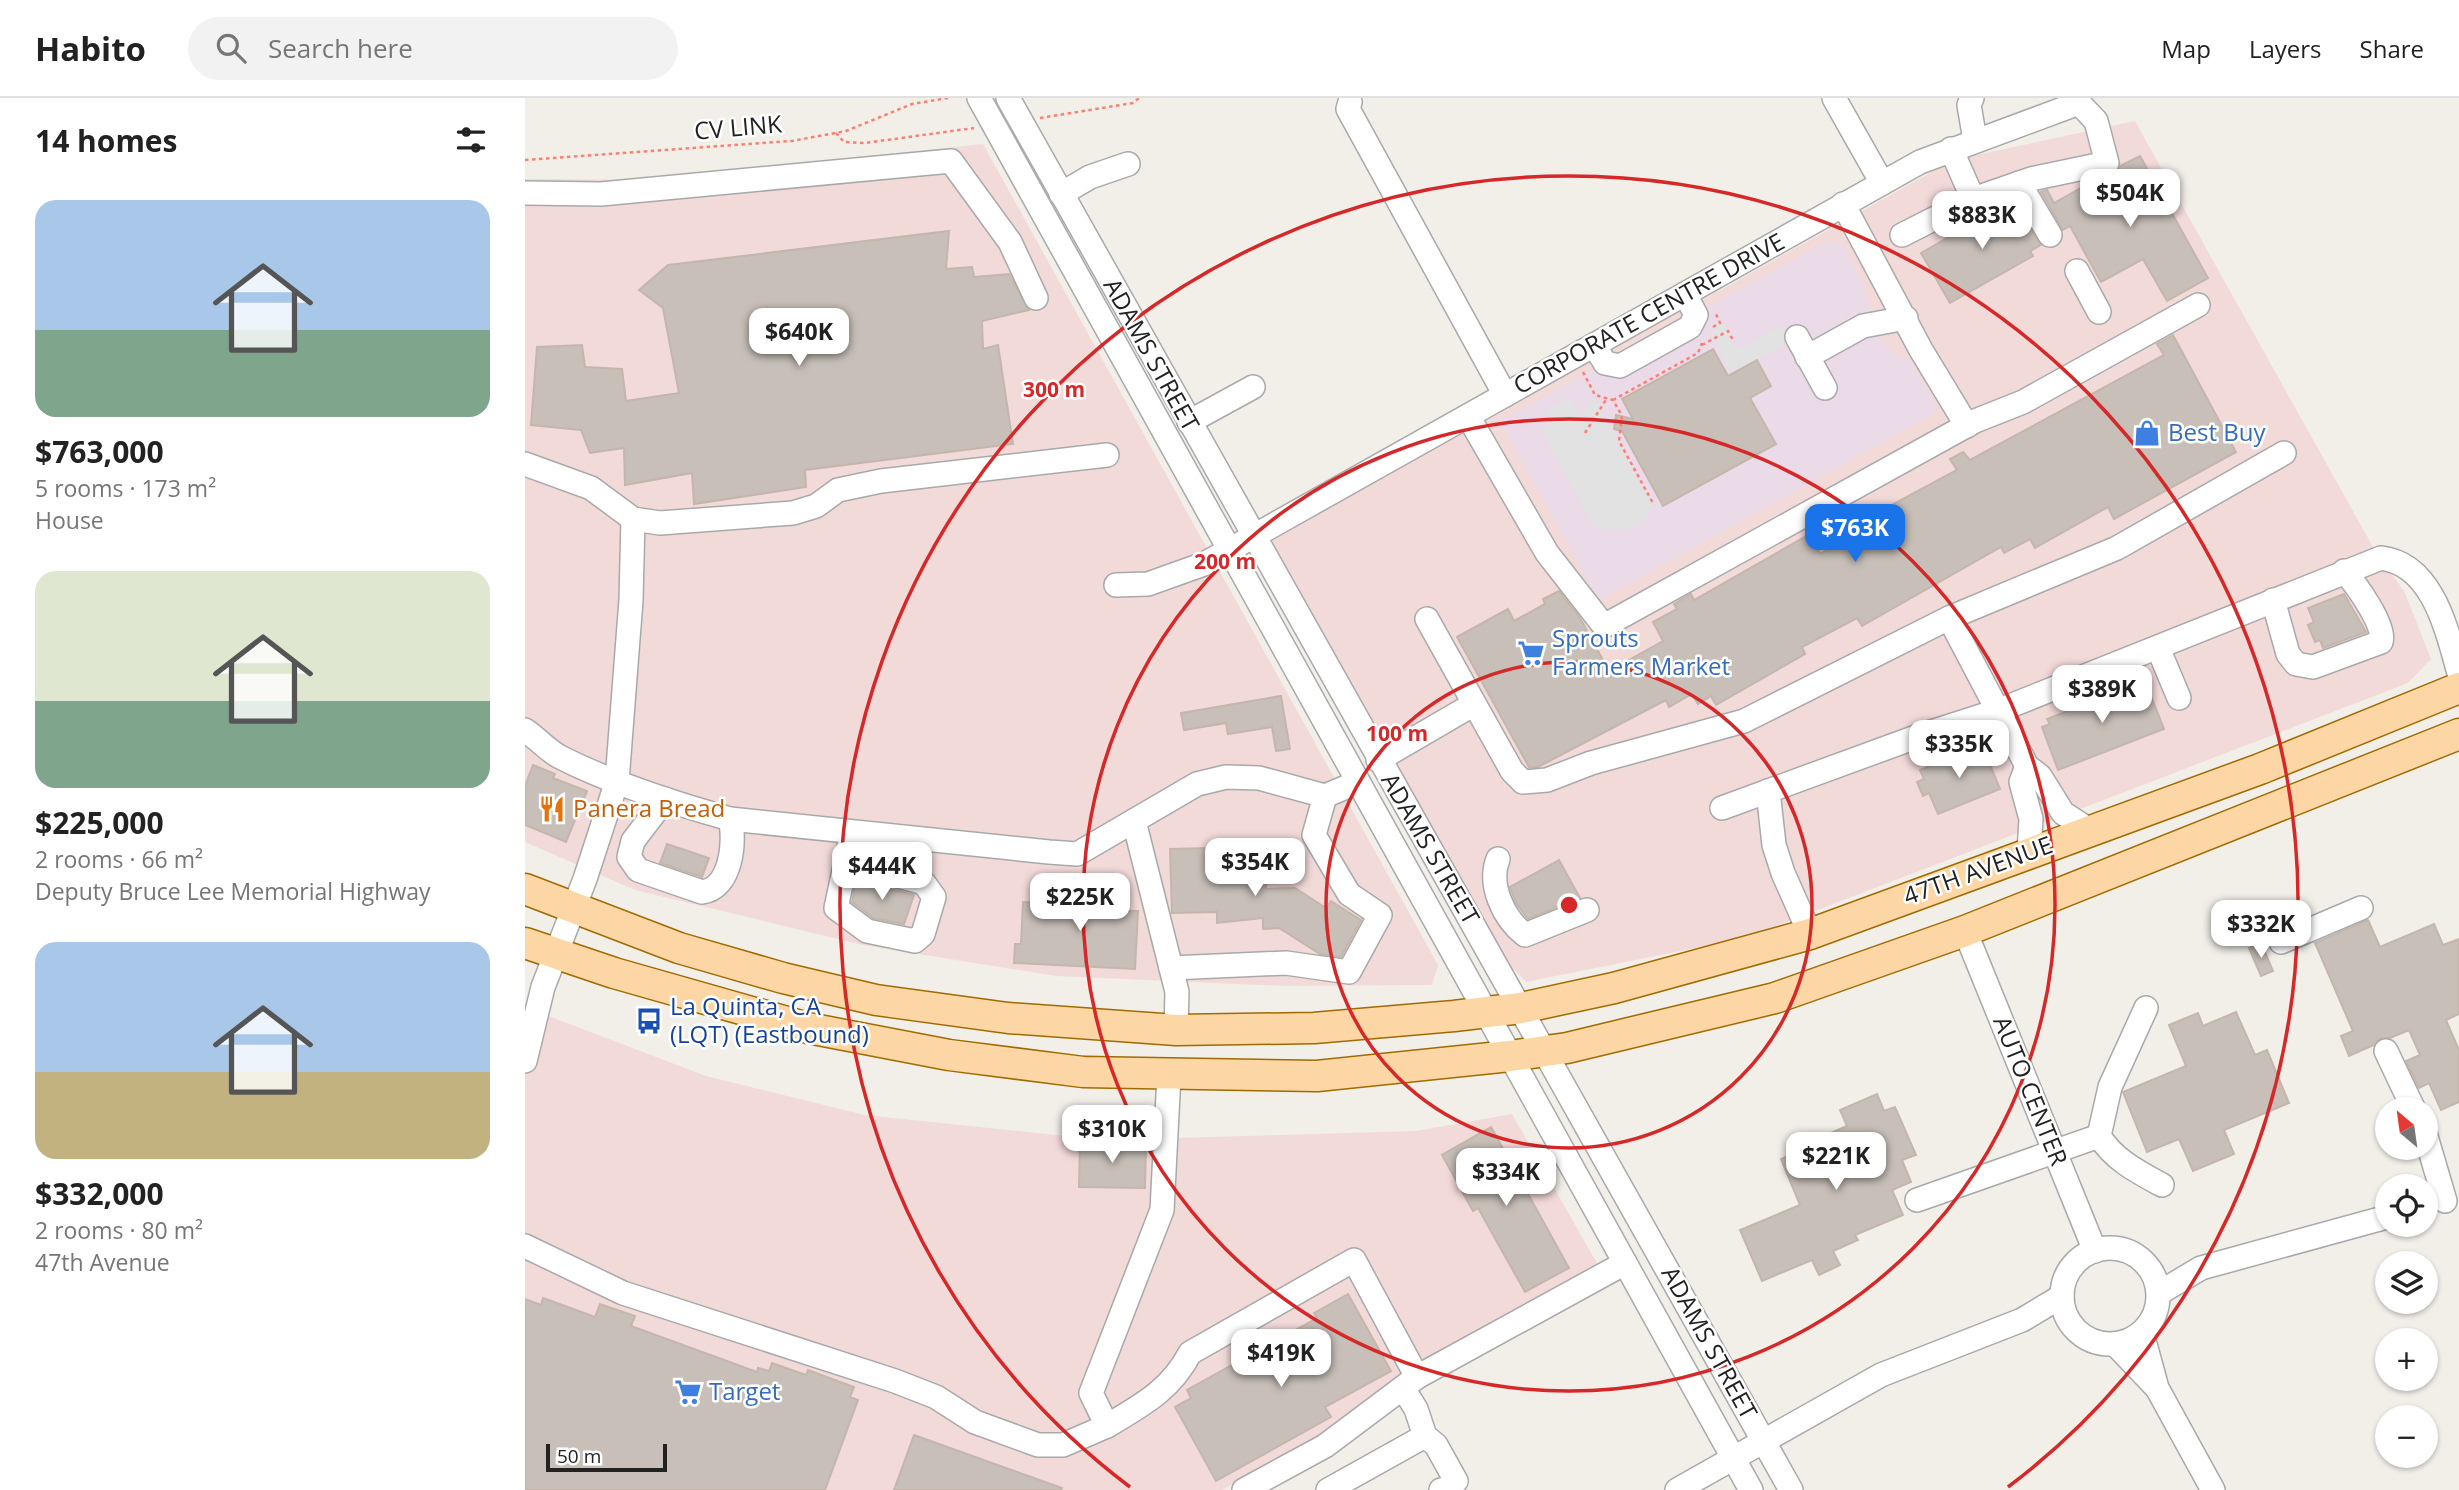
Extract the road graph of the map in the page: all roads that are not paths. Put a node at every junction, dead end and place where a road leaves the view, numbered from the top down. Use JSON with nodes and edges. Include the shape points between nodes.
{"nodes":[{"id":1,"x":979,"y":98,"type":"edge"},
{"id":2,"x":1008,"y":98,"type":"edge"},
{"id":3,"x":1834,"y":98,"type":"edge"},
{"id":4,"x":1972,"y":98,"type":"edge"},
{"id":5,"x":1350,"y":102,"type":"dead end"},
{"id":6,"x":1975,"y":140,"type":"junction"},
{"id":7,"x":1951,"y":149,"type":"junction"},
{"id":8,"x":1128,"y":164,"type":"dead end"},
{"id":9,"x":1882,"y":183,"type":"junction"},
{"id":10,"x":2019,"y":183,"type":"junction"},
{"id":11,"x":525,"y":193,"type":"edge"},
{"id":12,"x":1061,"y":194,"type":"junction"},
{"id":13,"x":1973,"y":199,"type":"junction"},
{"id":14,"x":1843,"y":204,"type":"junction"},
{"id":15,"x":1902,"y":235,"type":"dead end"},
{"id":16,"x":2050,"y":235,"type":"dead end"},
{"id":17,"x":2077,"y":271,"type":"dead end"},
{"id":18,"x":1685,"y":294,"type":"junction"},
{"id":19,"x":1036,"y":298,"type":"dead end"},
{"id":20,"x":2198,"y":304,"type":"dead end"},
{"id":21,"x":2099,"y":312,"type":"dead end"},
{"id":22,"x":1908,"y":320,"type":"junction"},
{"id":23,"x":1594,"y":345,"type":"junction"},
{"id":24,"x":1253,"y":387,"type":"dead end"},
{"id":25,"x":1825,"y":388,"type":"dead end"},
{"id":26,"x":1505,"y":395,"type":"junction"},
{"id":27,"x":1468,"y":416,"type":"junction"},
{"id":28,"x":1189,"y":422,"type":"junction"},
{"id":29,"x":1967,"y":426,"type":"junction"},
{"id":30,"x":2284,"y":453,"type":"dead end"},
{"id":31,"x":1107,"y":455,"type":"dead end"},
{"id":32,"x":525,"y":464,"type":"edge"},
{"id":33,"x":633,"y":519,"type":"junction"},
{"id":34,"x":1252,"y":537,"type":"junction"},
{"id":35,"x":1229,"y":549,"type":"junction"},
{"id":36,"x":2344,"y":571,"type":"junction"},
{"id":37,"x":1117,"y":585,"type":"dead end"},
{"id":38,"x":2273,"y":600,"type":"junction"},
{"id":39,"x":1949,"y":618,"type":"junction"},
{"id":40,"x":1427,"y":619,"type":"dead end"},
{"id":41,"x":2158,"y":648,"type":"junction"},
{"id":42,"x":2459,"y":673,"type":"edge"},
{"id":43,"x":2459,"y":688,"type":"edge"},
{"id":44,"x":2179,"y":698,"type":"dead end"},
{"id":45,"x":1474,"y":704,"type":"junction"},
{"id":46,"x":2000,"y":710,"type":"junction"},
{"id":47,"x":525,"y":730,"type":"edge"},
{"id":48,"x":2459,"y":734,"type":"edge"},
{"id":49,"x":1378,"y":760,"type":"junction"},
{"id":50,"x":2027,"y":766,"type":"junction"},
{"id":51,"x":617,"y":781,"type":"junction"},
{"id":52,"x":1358,"y":782,"type":"junction"},
{"id":53,"x":1768,"y":791,"type":"junction"},
{"id":54,"x":1325,"y":796,"type":"junction"},
{"id":55,"x":665,"y":799,"type":"junction"},
{"id":56,"x":1722,"y":808,"type":"dead end"},
{"id":57,"x":730,"y":819,"type":"junction"},
{"id":58,"x":1134,"y":821,"type":"junction"},
{"id":59,"x":2089,"y":831,"type":"junction"},
{"id":60,"x":852,"y":833,"type":"junction"},
{"id":61,"x":2029,"y":852,"type":"junction"},
{"id":62,"x":1497,"y":859,"type":"dead end"},
{"id":63,"x":845,"y":862,"type":"junction"},
{"id":64,"x":525,"y":889,"type":"edge"},
{"id":65,"x":573,"y":907,"type":"junction"},
{"id":66,"x":2361,"y":908,"type":"dead end"},
{"id":67,"x":1587,"y":910,"type":"dead end"},
{"id":68,"x":1965,"y":931,"type":"junction"},
{"id":69,"x":1810,"y":934,"type":"junction"},
{"id":70,"x":2280,"y":942,"type":"dead end"},
{"id":71,"x":525,"y":943,"type":"edge"},
{"id":72,"x":556,"y":955,"type":"junction"},
{"id":73,"x":1171,"y":968,"type":"junction"},
{"id":74,"x":1521,"y":1008,"type":"junction"},
{"id":75,"x":2146,"y":1008,"type":"dead end"},
{"id":76,"x":1486,"y":1012,"type":"junction"},
{"id":77,"x":1176,"y":1030,"type":"junction"},
{"id":78,"x":1546,"y":1051,"type":"junction"},
{"id":79,"x":2386,"y":1051,"type":"dead end"},
{"id":80,"x":1510,"y":1056,"type":"junction"},
{"id":81,"x":525,"y":1062,"type":"edge"},
{"id":82,"x":1169,"y":1075,"type":"junction"},
{"id":83,"x":2408,"y":1097,"type":"edge"},
{"id":84,"x":2099,"y":1136,"type":"junction"},
{"id":85,"x":2055,"y":1153,"type":"junction"},
{"id":86,"x":2432,"y":1160,"type":"edge"},
{"id":87,"x":2162,"y":1185,"type":"dead end"},
{"id":88,"x":1917,"y":1200,"type":"dead end"},
{"id":89,"x":2443,"y":1201,"type":"edge"},
{"id":90,"x":2375,"y":1220,"type":"edge"},
{"id":91,"x":525,"y":1246,"type":"edge"},
{"id":92,"x":2095,"y":1251,"type":"junction"},
{"id":93,"x":1625,"y":1263,"type":"junction"},
{"id":94,"x":2149,"y":1267,"type":"junction"},
{"id":95,"x":2201,"y":1269,"type":"junction"},
{"id":96,"x":2159,"y":1293,"type":"junction"},
{"id":97,"x":2064,"y":1306,"type":"junction"},
{"id":98,"x":2141,"y":1333,"type":"junction"},
{"id":99,"x":2115,"y":1344,"type":"junction"},
{"id":100,"x":1410,"y":1382,"type":"junction"},
{"id":101,"x":2157,"y":1388,"type":"junction"},
{"id":102,"x":1107,"y":1426,"type":"junction"},
{"id":103,"x":1425,"y":1436,"type":"junction"},
{"id":104,"x":1764,"y":1441,"type":"junction"},
{"id":105,"x":1733,"y":1458,"type":"junction"},
{"id":106,"x":1345,"y":1486,"type":"edge"},
{"id":107,"x":1244,"y":1490,"type":"edge"},
{"id":108,"x":1441,"y":1490,"type":"edge"},
{"id":109,"x":1677,"y":1490,"type":"edge"},
{"id":110,"x":1751,"y":1490,"type":"edge"},
{"id":111,"x":1791,"y":1490,"type":"edge"},
{"id":112,"x":2213,"y":1490,"type":"edge"}],
"edges":[{"from":1,"to":35,"type":"street","name":"ADAMS STREET"},
{"from":2,"to":12,"type":"street","name":"ADAMS STREET"},
{"from":3,"to":9,"type":"street"},
{"from":4,"to":6,"type":"street"},
{"from":5,"to":26,"type":"street","via":[[1348,110]]},
{"from":6,"to":7,"type":"street","name":"CORPORATE CENTRE DRIVE"},
{"from":6,"to":10,"type":"street","name":"CORPORATE CENTRE DRIVE","via":[[2079,103],[2096,121],[2107,163]]},
{"from":7,"to":9,"type":"street","name":"CORPORATE CENTRE DRIVE"},
{"from":7,"to":13,"type":"street"},
{"from":8,"to":12,"type":"street","via":[[1090,177]]},
{"from":9,"to":14,"type":"street","name":"CORPORATE CENTRE DRIVE"},
{"from":10,"to":13,"type":"street"},
{"from":10,"to":16,"type":"street"},
{"from":11,"to":19,"type":"street","via":[[601,194],[951,161],[1010,242]]},
{"from":12,"to":28,"type":"street","name":"ADAMS STREET"},
{"from":13,"to":15,"type":"street"},
{"from":14,"to":18,"type":"street","name":"CORPORATE CENTRE DRIVE"},
{"from":14,"to":22,"type":"street"},
{"from":17,"to":21,"type":"street"},
{"from":18,"to":23,"type":"street","name":"CORPORATE CENTRE DRIVE"},
{"from":18,"to":23,"type":"street","via":[[1696,315],[1690,327],[1620,366],[1605,363]]},
{"from":20,"to":29,"type":"street","via":[[2023,402]]},
{"from":22,"to":25,"type":"street","via":[[1863,326],[1802,347]]},
{"from":22,"to":29,"type":"street"},
{"from":23,"to":26,"type":"street","name":"CORPORATE CENTRE DRIVE"},
{"from":24,"to":28,"type":"street"},
{"from":26,"to":27,"type":"street","name":"CORPORATE CENTRE DRIVE"},
{"from":27,"to":29,"type":"street","via":[[1547,553],[1604,626]]},
{"from":27,"to":34,"type":"street","name":"CORPORATE CENTRE DRIVE"},
{"from":28,"to":34,"type":"street","name":"ADAMS STREET"},
{"from":30,"to":39,"type":"street","via":[[2117,548]]},
{"from":31,"to":33,"type":"street","via":[[881,481],[838,490],[816,506],[793,513],[660,523]]},
{"from":32,"to":33,"type":"street","via":[[591,488]]},
{"from":33,"to":51,"type":"street"},
{"from":34,"to":35,"type":"street","name":"CORPORATE CENTRE DRIVE"},
{"from":34,"to":49,"type":"street","name":"ADAMS STREET"},
{"from":35,"to":37,"type":"street","name":"CORPORATE CENTRE DRIVE","via":[[1178,575],[1147,584]]},
{"from":35,"to":52,"type":"street","name":"ADAMS STREET"},
{"from":36,"to":38,"type":"street"},
{"from":36,"to":38,"type":"street","via":[[2382,629],[2381,642],[2313,667],[2297,664],[2288,654]]},
{"from":36,"to":42,"type":"street","via":[[2381,558],[2413,570],[2443,617]]},
{"from":38,"to":41,"type":"street"},
{"from":39,"to":45,"type":"street","via":[[1744,721],[1591,762],[1536,783],[1517,778]]},
{"from":39,"to":46,"type":"street"},
{"from":40,"to":45,"type":"street"},
{"from":41,"to":44,"type":"street"},
{"from":41,"to":46,"type":"street"},
{"from":43,"to":59,"type":"main road","name":"47TH AVENUE","via":[[2260,769]]},
{"from":45,"to":49,"type":"street"},
{"from":46,"to":50,"type":"street"},
{"from":46,"to":53,"type":"street"},
{"from":47,"to":51,"type":"street","via":[[558,756]]},
{"from":48,"to":68,"type":"main road","name":"47TH AVENUE"},
{"from":49,"to":74,"type":"street","name":"ADAMS STREET"},
{"from":50,"to":59,"type":"street","via":[[2040,776],[2063,813]]},
{"from":50,"to":61,"type":"street","via":[[2021,782],[2031,819]]},
{"from":51,"to":55,"type":"street"},
{"from":51,"to":65,"type":"street"},
{"from":52,"to":54,"type":"street"},
{"from":52,"to":76,"type":"street","name":"ADAMS STREET"},
{"from":53,"to":56,"type":"street"},
{"from":53,"to":69,"type":"street","via":[[1774,845]]},
{"from":54,"to":58,"type":"street","via":[[1259,778],[1226,777],[1197,784]]},
{"from":54,"to":73,"type":"street","via":[[1314,835],[1349,894],[1380,915],[1349,972],[1286,963]]},
{"from":55,"to":57,"type":"street"},
{"from":55,"to":57,"type":"street","via":[[633,841],[629,856],[638,870],[702,892],[721,880],[734,845]]},
{"from":57,"to":60,"type":"street"},
{"from":58,"to":60,"type":"street","via":[[1077,854]]},
{"from":58,"to":73,"type":"street"},
{"from":59,"to":61,"type":"main road","name":"47TH AVENUE"},
{"from":60,"to":63,"type":"street"},
{"from":61,"to":69,"type":"main road","name":"47TH AVENUE"},
{"from":62,"to":67,"type":"street","via":[[1494,889],[1525,935]]},
{"from":63,"to":63,"type":"street","via":[[836,908],[867,931],[915,941],[923,934],[934,897],[924,883]]},
{"from":64,"to":65,"type":"main road","name":"47TH AVENUE"},
{"from":65,"to":72,"type":"street"},
{"from":65,"to":77,"type":"main road","name":"47TH AVENUE","via":[[679,948],[876,1000],[1008,1018]]},
{"from":66,"to":70,"type":"street"},
{"from":68,"to":78,"type":"main road","name":"47TH AVENUE","via":[[1775,998]]},
{"from":68,"to":85,"type":"street","name":"AUTO CENTER"},
{"from":69,"to":74,"type":"main road","name":"47TH AVENUE","via":[[1614,988]]},
{"from":71,"to":72,"type":"main road","name":"47TH AVENUE"},
{"from":72,"to":81,"type":"street","via":[[543,987]]},
{"from":72,"to":82,"type":"main road","name":"47TH AVENUE","via":[[809,1028],[949,1055],[1083,1072]]},
{"from":73,"to":77,"type":"street","via":[[1177,992]]},
{"from":74,"to":76,"type":"main road","name":"47TH AVENUE"},
{"from":74,"to":78,"type":"street","name":"ADAMS STREET"},
{"from":75,"to":84,"type":"street","via":[[2110,1087]]},
{"from":76,"to":77,"type":"main road","name":"47TH AVENUE","via":[[1314,1028]]},
{"from":76,"to":80,"type":"street","name":"ADAMS STREET"},
{"from":78,"to":80,"type":"main road","name":"47TH AVENUE"},
{"from":78,"to":104,"type":"street","name":"ADAMS STREET"},
{"from":79,"to":83,"type":"street"},
{"from":80,"to":82,"type":"main road","name":"47TH AVENUE","via":[[1317,1076]]},
{"from":80,"to":93,"type":"street","name":"ADAMS STREET"},
{"from":82,"to":102,"type":"street","via":[[1162,1210],[1091,1393]]},
{"from":84,"to":85,"type":"street"},
{"from":84,"to":87,"type":"street","via":[[2120,1160]]},
{"from":85,"to":88,"type":"street"},
{"from":85,"to":92,"type":"street","name":"AUTO CENTER"},
{"from":86,"to":89,"type":"street"},
{"from":90,"to":95,"type":"street"},
{"from":91,"to":102,"type":"street","via":[[623,1293],[895,1381],[936,1397],[975,1422],[1038,1445],[1063,1445]]},
{"from":92,"to":94,"type":"street","via":[[2125,1250]]},
{"from":92,"to":97,"type":"street","via":[[2071,1268]]},
{"from":93,"to":100,"type":"street"},
{"from":93,"to":105,"type":"street","name":"ADAMS STREET"},
{"from":94,"to":95,"type":"street"},
{"from":94,"to":96,"type":"street"},
{"from":95,"to":96,"type":"street"},
{"from":96,"to":98,"type":"street","via":[[2155,1315]]},
{"from":97,"to":99,"type":"street","via":[[2074,1328],[2086,1338]]},
{"from":97,"to":104,"type":"street","via":[[1881,1375]]},
{"from":98,"to":99,"type":"street"},
{"from":98,"to":101,"type":"street"},
{"from":99,"to":101,"type":"street"},
{"from":100,"to":102,"type":"street","via":[[1354,1260],[1190,1353],[1178,1376]]},
{"from":100,"to":103,"type":"street"},
{"from":100,"to":107,"type":"street","via":[[1325,1446]]},
{"from":101,"to":112,"type":"street"},
{"from":103,"to":106,"type":"street"},
{"from":103,"to":108,"type":"street","via":[[1436,1445],[1455,1481]]},
{"from":104,"to":105,"type":"street"},
{"from":104,"to":111,"type":"street","name":"ADAMS STREET"},
{"from":105,"to":109,"type":"street"},
{"from":105,"to":110,"type":"street","name":"ADAMS STREET"}]}
